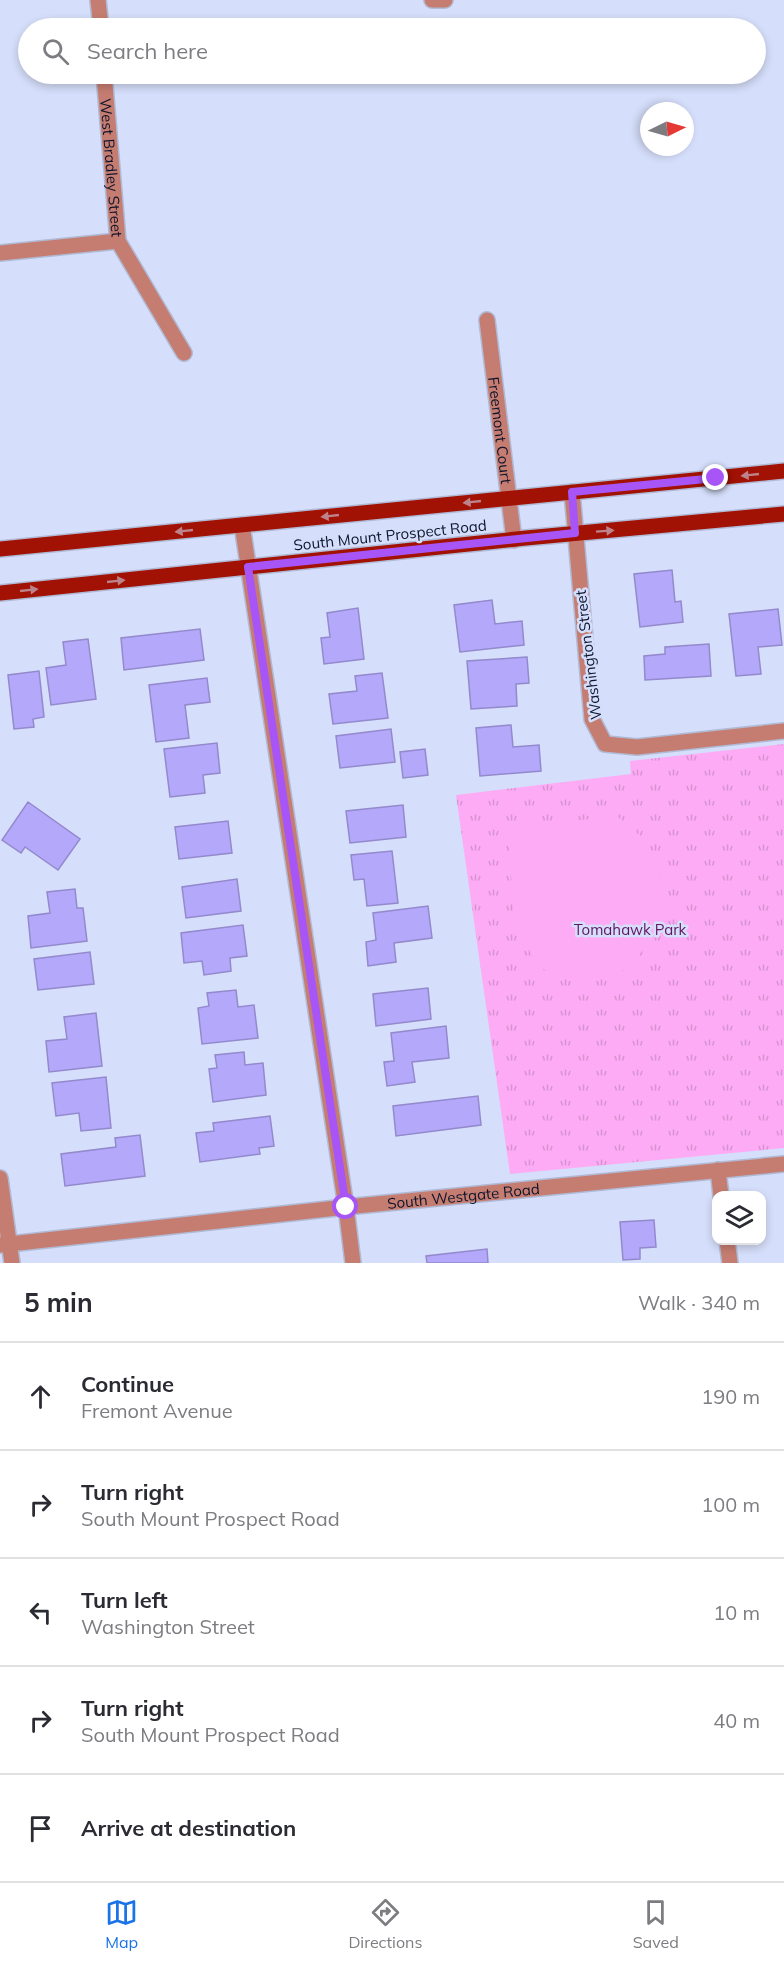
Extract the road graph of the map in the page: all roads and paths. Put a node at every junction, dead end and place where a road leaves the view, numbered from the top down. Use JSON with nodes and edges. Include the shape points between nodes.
{"nodes":[{"id":1,"x":98,"y":0,"type":"edge"},
{"id":2,"x":100,"y":18,"type":"edge"},
{"id":3,"x":105,"y":84,"type":"edge"},
{"id":4,"x":118,"y":242,"type":"junction"},
{"id":5,"x":0,"y":253,"type":"edge"},
{"id":6,"x":487,"y":320,"type":"dead end"},
{"id":7,"x":184,"y":353,"type":"dead end"},
{"id":8,"x":784,"y":471,"type":"edge"},
{"id":9,"x":572,"y":492,"type":"junction"},
{"id":10,"x":509,"y":499,"type":"junction"},
{"id":11,"x":784,"y":514,"type":"edge"},
{"id":12,"x":242,"y":525,"type":"junction"},
{"id":13,"x":575,"y":533,"type":"junction"},
{"id":14,"x":514,"y":540,"type":"junction"},
{"id":15,"x":0,"y":549,"type":"edge"},
{"id":16,"x":248,"y":567,"type":"junction"},
{"id":17,"x":0,"y":593,"type":"edge"},
{"id":18,"x":784,"y":730,"type":"edge"},
{"id":19,"x":784,"y":1164,"type":"edge"},
{"id":20,"x":718,"y":1170,"type":"junction"},
{"id":21,"x":0,"y":1178,"type":"edge"},
{"id":22,"x":720,"y":1191,"type":"edge"},
{"id":23,"x":346,"y":1207,"type":"junction"},
{"id":24,"x":4,"y":1244,"type":"edge"},
{"id":25,"x":728,"y":1245,"type":"edge"},
{"id":26,"x":12,"y":1263,"type":"edge"},
{"id":27,"x":353,"y":1263,"type":"edge"},
{"id":28,"x":730,"y":1263,"type":"edge"}],
"edges":[{"from":1,"to":2,"type":"street"},
{"from":3,"to":4,"type":"street","name":"West Bradley Street"},
{"from":4,"to":5,"type":"street"},
{"from":4,"to":7,"type":"street","name":"West Bradley Street"},
{"from":6,"to":10,"type":"street","name":"Freemont Court"},
{"from":8,"to":9,"type":"main road","name":"South Mount Prospect Road","one_way":true},
{"from":9,"to":10,"type":"main road","name":"South Mount Prospect Road"},
{"from":9,"to":13,"type":"street","name":"Washington Street"},
{"from":10,"to":12,"type":"main road","name":"South Mount Prospect Road","one_way":true},
{"from":10,"to":14,"type":"street","name":"Freemont Court"},
{"from":13,"to":11,"type":"main road","name":"South Mount Prospect Road","one_way":true},
{"from":12,"to":15,"type":"main road","name":"South Mount Prospect Road","one_way":true},
{"from":12,"to":16,"type":"street"},
{"from":13,"to":14,"type":"main road","name":"South Mount Prospect Road"},
{"from":13,"to":18,"type":"street","name":"Washington Street","via":[[592,719],[605,744],[638,747]]},
{"from":14,"to":16,"type":"main road","name":"South Mount Prospect Road"},
{"from":17,"to":16,"type":"main road","name":"South Mount Prospect Road","one_way":true},
{"from":16,"to":23,"type":"street"},
{"from":19,"to":20,"type":"street","name":"South Westgate Road"},
{"from":20,"to":22,"type":"street"},
{"from":20,"to":23,"type":"street","name":"South Westgate Road"},
{"from":21,"to":24,"type":"street"},
{"from":23,"to":24,"type":"street","name":"South Westgate Road"},
{"from":23,"to":27,"type":"street"},
{"from":24,"to":26,"type":"street"},
{"from":25,"to":28,"type":"street"}]}
